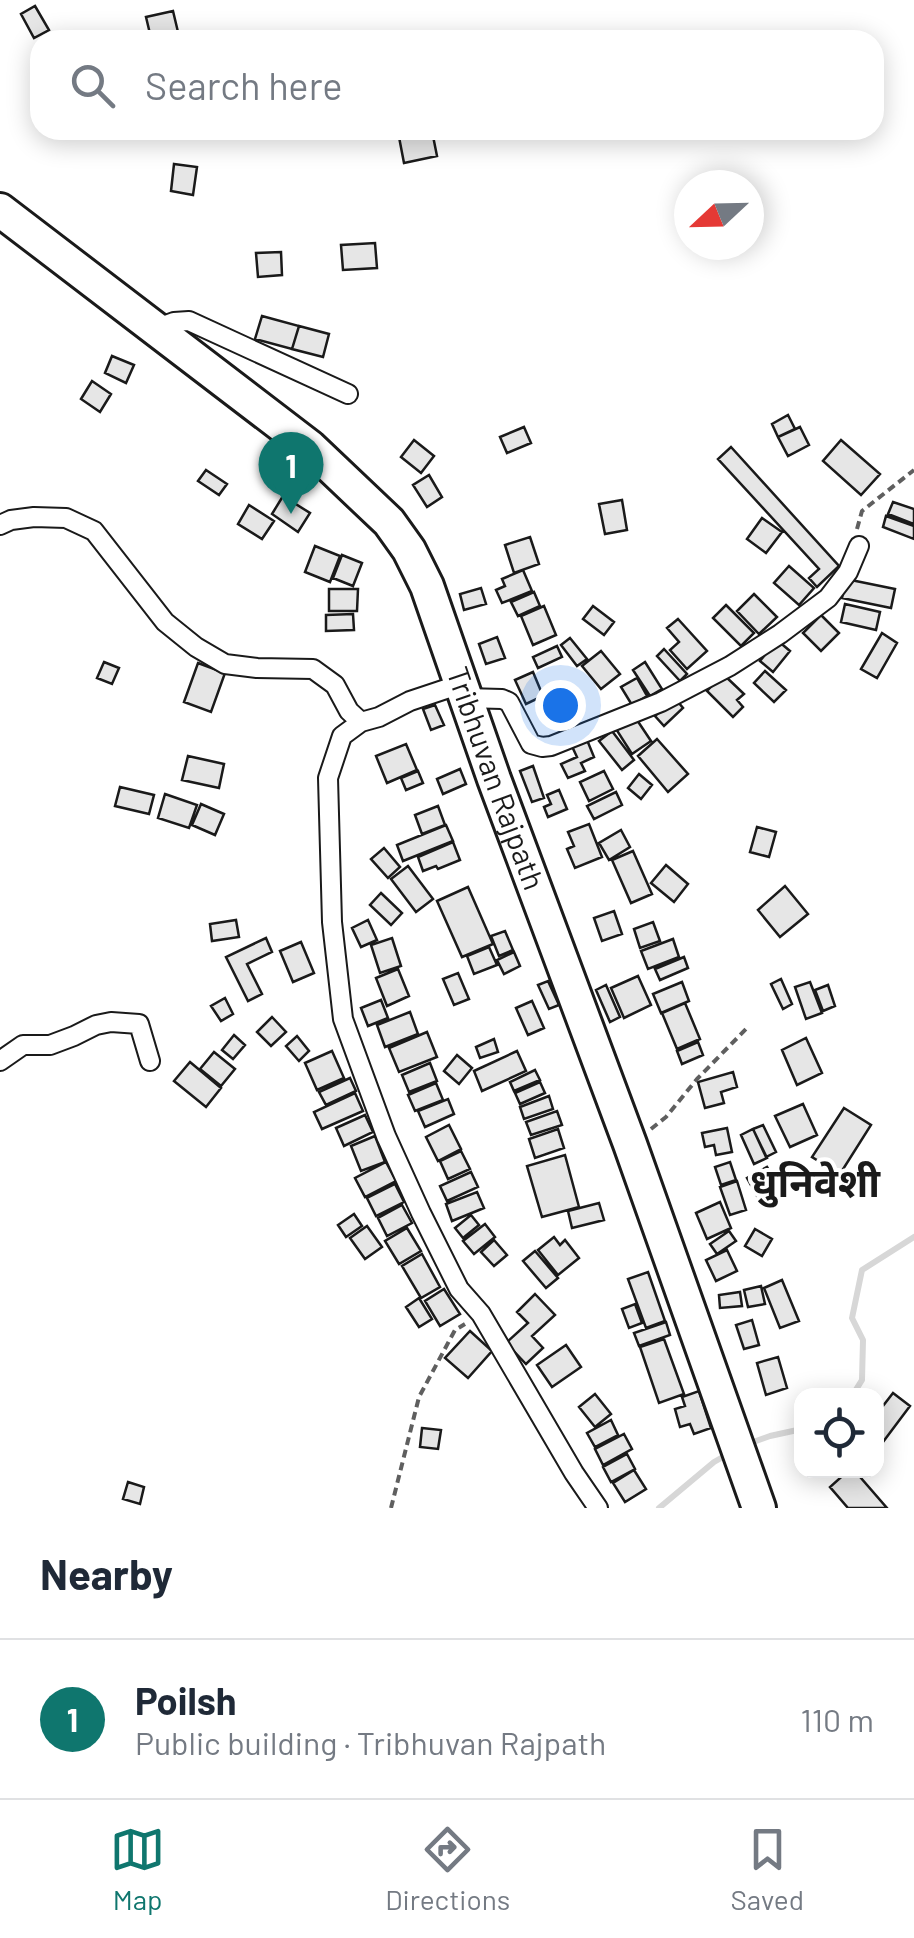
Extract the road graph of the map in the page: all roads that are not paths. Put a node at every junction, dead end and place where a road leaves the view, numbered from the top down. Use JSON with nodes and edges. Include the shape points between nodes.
{"nodes":[{"id":1,"x":0,"y":210,"type":"edge"},
{"id":2,"x":155,"y":330,"type":"junction"},
{"id":3,"x":348,"y":394,"type":"dead end"},
{"id":4,"x":0,"y":525,"type":"edge"},
{"id":5,"x":859,"y":546,"type":"road end"},
{"id":6,"x":463,"y":691,"type":"junction"},
{"id":7,"x":361,"y":722,"type":"junction"},
{"id":8,"x":0,"y":1061,"type":"edge"},
{"id":9,"x":150,"y":1061,"type":"dead end"},
{"id":10,"x":598,"y":1508,"type":"edge"},
{"id":11,"x":760,"y":1508,"type":"edge"}],
"edges":[{"from":1,"to":2,"type":"highway","name":"Tribhuvan Rajpath"},
{"from":2,"to":3,"type":"street","via":[[189,321]]},
{"from":2,"to":6,"type":"highway","name":"Tribhuvan Rajpath","via":[[310,447],[388,522],[427,586]]},
{"from":4,"to":7,"type":"street","via":[[66,518],[94,531],[165,622],[196,646],[225,664],[313,669]]},
{"from":5,"to":6,"type":"street","via":[[828,598],[780,634],[660,702],[551,746],[532,744],[509,702]]},
{"from":6,"to":7,"type":"street","via":[[410,701]]},
{"from":6,"to":11,"type":"highway","name":"Tribhuvan Rajpath"},
{"from":7,"to":10,"type":"street","via":[[342,736],[328,778],[342,1019],[386,1136],[459,1289],[482,1314]]},
{"from":8,"to":9,"type":"street","via":[[23,1045],[50,1045],[110,1022],[139,1024]]}]}
